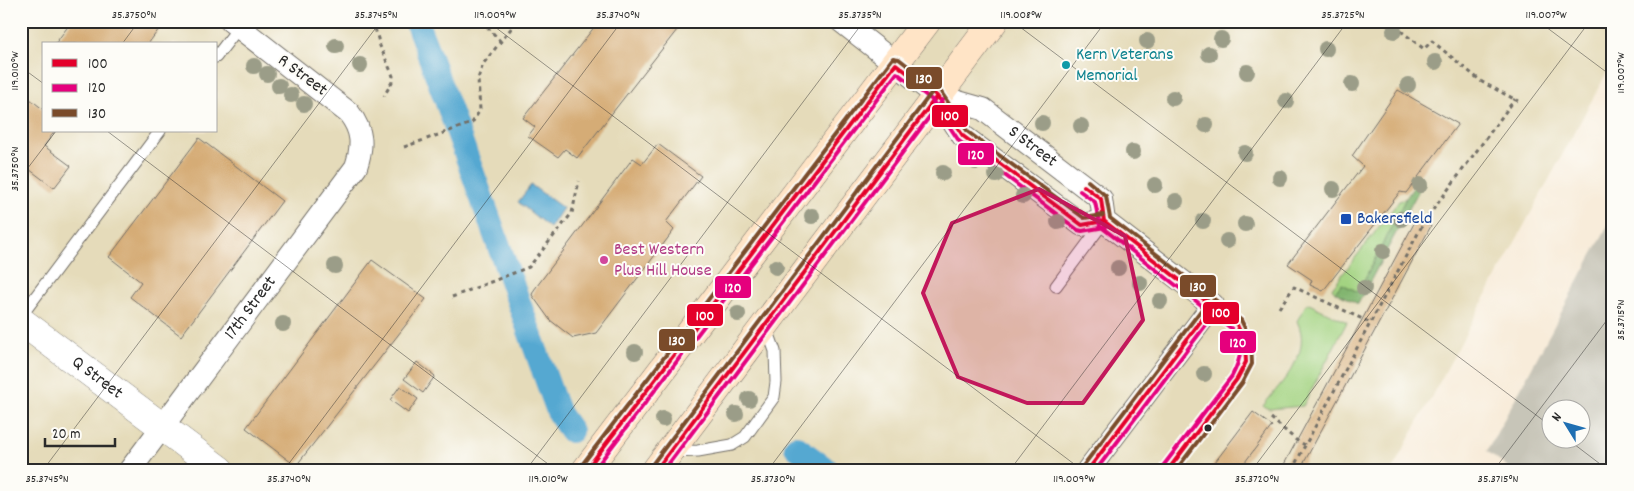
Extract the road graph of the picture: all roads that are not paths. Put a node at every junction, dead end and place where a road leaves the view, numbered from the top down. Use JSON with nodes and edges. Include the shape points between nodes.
{"nodes":[{"id":1,"x":841,"y":21,"type":"edge"},
{"id":2,"x":927,"y":21,"type":"edge"},
{"id":3,"x":994,"y":21,"type":"edge"},
{"id":4,"x":235,"y":24,"type":"edge"},
{"id":5,"x":218,"y":54,"type":"edge"},
{"id":6,"x":896,"y":64,"type":"junction"},
{"id":7,"x":937,"y":96,"type":"junction"},
{"id":8,"x":159,"y":132,"type":"edge"},
{"id":9,"x":361,"y":139,"type":"joint"},
{"id":10,"x":1104,"y":221,"type":"junction"},
{"id":11,"x":1056,"y":286,"type":"dead end"},
{"id":12,"x":1213,"y":305,"type":"junction"},
{"id":13,"x":21,"y":316,"type":"edge"},
{"id":14,"x":21,"y":322,"type":"edge"},
{"id":15,"x":766,"y":324,"type":"junction"},
{"id":16,"x":162,"y":426,"type":"junction"},
{"id":17,"x":662,"y":461,"type":"edge"},
{"id":18,"x":130,"y":470,"type":"edge"},
{"id":19,"x":220,"y":470,"type":"edge"},
{"id":20,"x":586,"y":470,"type":"edge"},
{"id":21,"x":1088,"y":470,"type":"edge"},
{"id":22,"x":1168,"y":470,"type":"edge"}],
"edges":[{"from":1,"to":6,"type":"street","name":"S Street"},
{"from":2,"to":6,"type":"main road"},
{"from":3,"to":7,"type":"main road"},
{"from":4,"to":5,"type":"lane"},
{"from":4,"to":9,"type":"street","name":"R Street","via":[[341,105],[357,123]]},
{"from":6,"to":7,"type":"street","name":"S Street"},
{"from":6,"to":20,"type":"main road"},
{"from":7,"to":10,"type":"street","name":"S Street","via":[[983,109],[1101,199]]},
{"from":7,"to":10,"type":"street","name":"S Street","via":[[963,136],[1082,225]]},
{"from":7,"to":15,"type":"main road"},
{"from":8,"to":13,"type":"lane"},
{"from":9,"to":16,"type":"street","name":"17th Street","via":[[356,167]]},
{"from":10,"to":11,"type":"lane"},
{"from":10,"to":12,"type":"street"},
{"from":12,"to":21,"type":"street"},
{"from":12,"to":22,"type":"lane","via":[[1237,325],[1245,342],[1246,362],[1237,379]]},
{"from":14,"to":16,"type":"street","name":"Q Street"},
{"from":15,"to":17,"type":"main road"},
{"from":15,"to":17,"type":"lane","via":[[775,351],[774,397],[744,438],[732,445]]},
{"from":16,"to":18,"type":"street","name":"17th Street"},
{"from":16,"to":19,"type":"street","name":"Q Street"}]}
